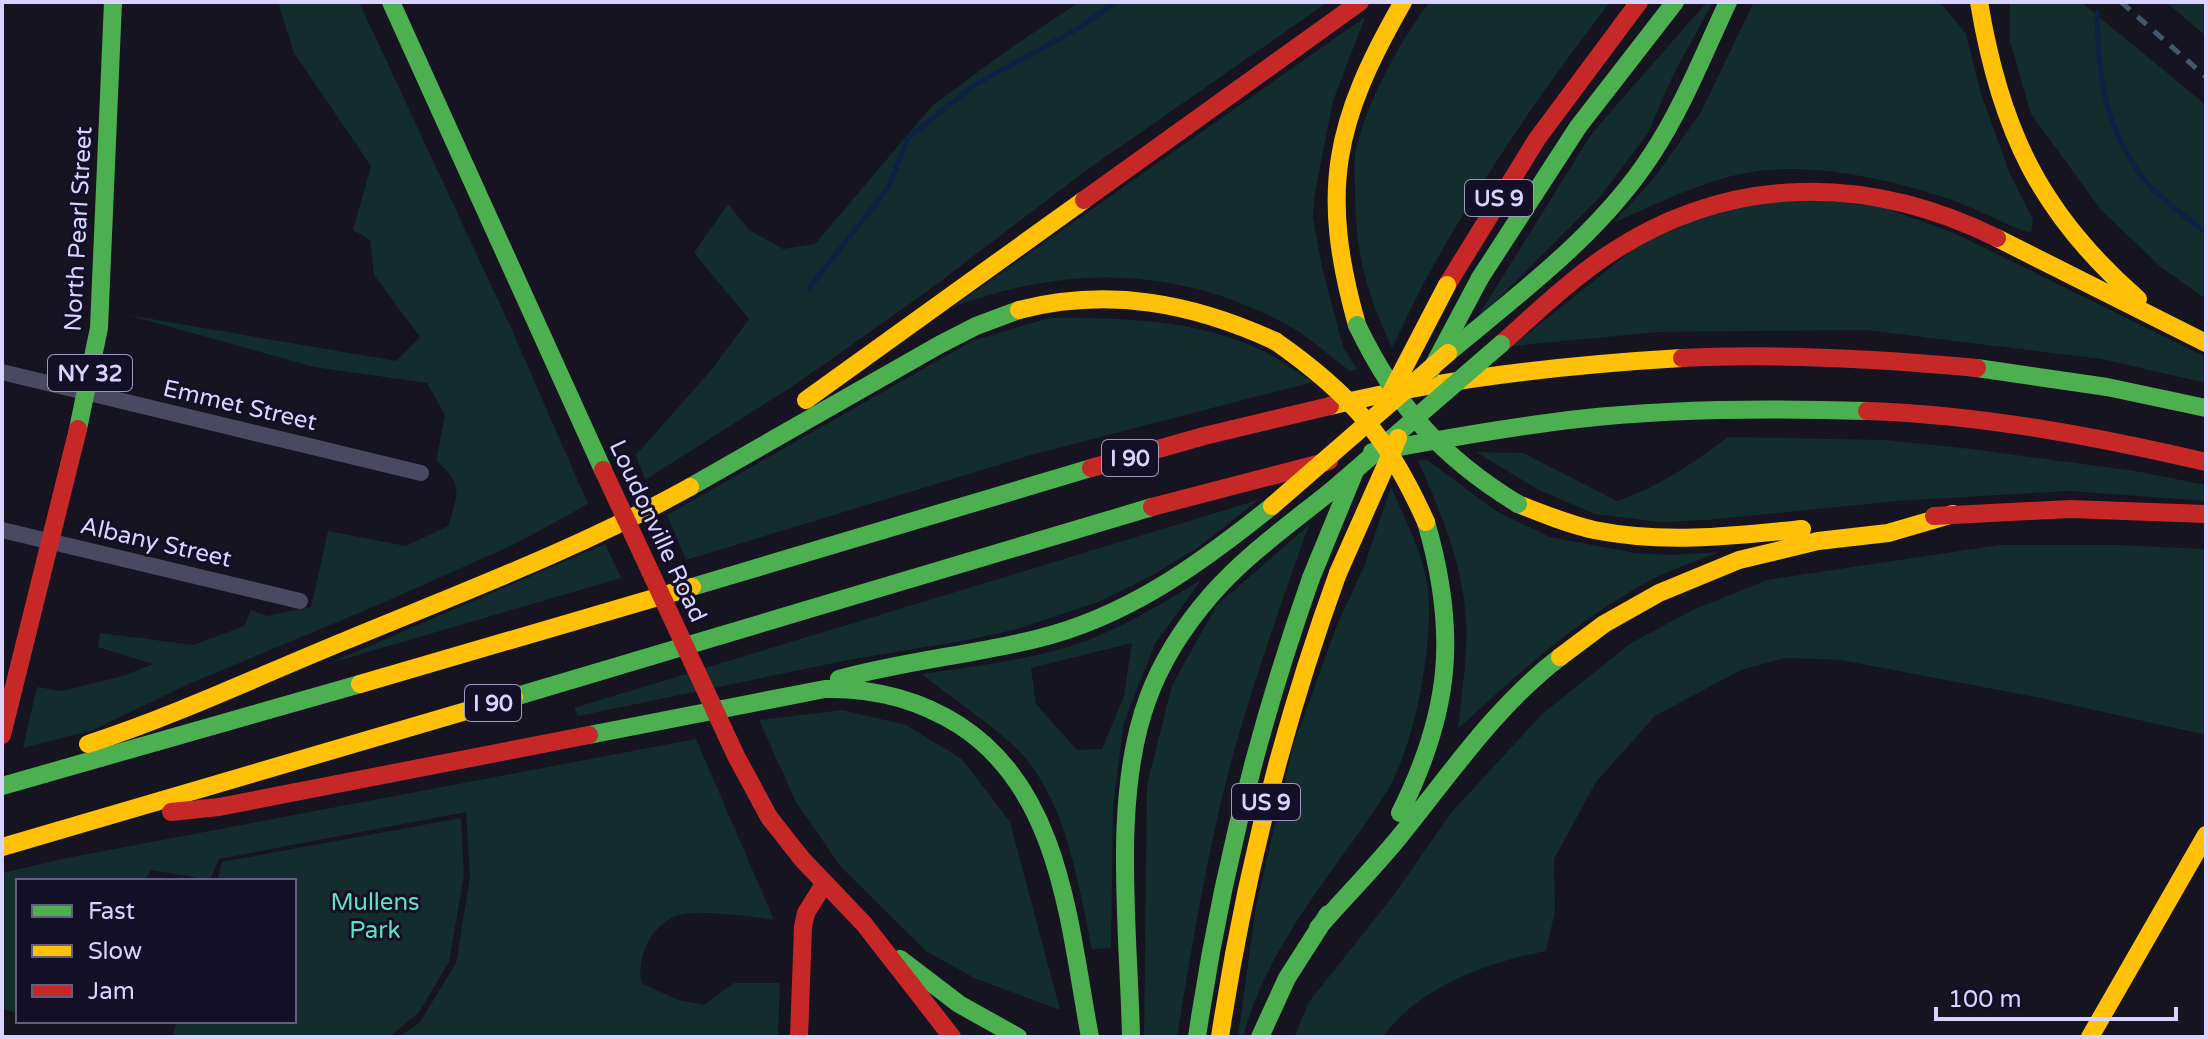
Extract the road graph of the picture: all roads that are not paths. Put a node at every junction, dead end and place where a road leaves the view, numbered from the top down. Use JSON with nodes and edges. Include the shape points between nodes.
{"nodes":[{"id":1,"x":113,"y":2,"type":"edge"},
{"id":2,"x":391,"y":2,"type":"edge"},
{"id":3,"x":1360,"y":2,"type":"edge"},
{"id":4,"x":1403,"y":2,"type":"edge"},
{"id":5,"x":1639,"y":2,"type":"edge"},
{"id":6,"x":1675,"y":2,"type":"edge"},
{"id":7,"x":1728,"y":2,"type":"edge"},
{"id":8,"x":1979,"y":2,"type":"edge"},
{"id":9,"x":2203,"y":342,"type":"edge"},
{"id":10,"x":2,"y":372,"type":"edge"},
{"id":11,"x":85,"y":392,"type":"junction"},
{"id":12,"x":2206,"y":408,"type":"edge"},
{"id":13,"x":2206,"y":462,"type":"edge"},
{"id":14,"x":421,"y":473,"type":"dead end"},
{"id":15,"x":671,"y":498,"type":"junction"},
{"id":16,"x":1953,"y":514,"type":"junction"},
{"id":17,"x":2206,"y":514,"type":"edge"},
{"id":18,"x":2,"y":530,"type":"edge"},
{"id":19,"x":49,"y":541,"type":"junction"},
{"id":20,"x":300,"y":601,"type":"dead end"},
{"id":21,"x":8,"y":688,"type":"edge"},
{"id":22,"x":776,"y":698,"type":"junction"},
{"id":23,"x":2,"y":735,"type":"edge"},
{"id":24,"x":81,"y":756,"type":"junction"},
{"id":25,"x":2,"y":777,"type":"edge"},
{"id":26,"x":2,"y":786,"type":"edge"},
{"id":27,"x":101,"y":818,"type":"junction"},
{"id":28,"x":2206,"y":835,"type":"edge"},
{"id":29,"x":2,"y":847,"type":"edge"},
{"id":30,"x":824,"y":884,"type":"junction"},
{"id":31,"x":865,"y":926,"type":"junction"},
{"id":32,"x":1318,"y":928,"type":"junction"},
{"id":33,"x":1012,"y":1034,"type":"edge"},
{"id":34,"x":799,"y":1037,"type":"edge"},
{"id":35,"x":952,"y":1037,"type":"edge"},
{"id":36,"x":1090,"y":1037,"type":"edge"},
{"id":37,"x":1131,"y":1037,"type":"edge"},
{"id":38,"x":1197,"y":1037,"type":"edge"},
{"id":39,"x":1220,"y":1037,"type":"edge"},
{"id":40,"x":1260,"y":1037,"type":"edge"},
{"id":41,"x":2090,"y":1037,"type":"edge"}],
"edges":[{"from":1,"to":11,"type":"main road","name":"North Pearl Street","number":"NY 32","via":[[99,328]]},
{"from":2,"to":30,"type":"main road","name":"Loudonville Road","bridge":true,"via":[[736,756],[769,817]]},
{"from":3,"to":15,"type":"main road"},
{"from":4,"to":16,"type":"main road","bridge":true,"via":[[1379,44],[1340,142],[1335,218],[1341,268],[1357,325],[1385,381],[1419,427],[1457,464],[1518,504],[1571,525],[1652,539]]},
{"from":5,"to":38,"type":"main road","number":"US 9","bridge":true,"via":[[1590,63],[1495,203],[1447,285],[1351,478],[1271,696],[1238,819]]},
{"from":6,"to":39,"type":"main road","number":"US 9","bridge":true,"via":[[1578,127],[1480,278],[1407,417],[1338,573],[1292,703],[1266,803]]},
{"from":7,"to":22,"type":"main road","bridge":true,"via":[[1674,115],[1639,173],[1594,226],[1272,506],[1187,573],[1086,624],[1036,639],[854,674]]},
{"from":8,"to":9,"type":"main road","via":[[2005,117],[2048,201],[2125,289]]},
{"from":9,"to":37,"type":"main road","bridge":true,"via":[[1942,214],[1880,196],[1811,191],[1740,199],[1660,225],[1602,259],[1233,574],[1173,647],[1141,717],[1130,765],[1126,809]]},
{"from":10,"to":11,"type":"street","name":"Emmet Street"},
{"from":11,"to":14,"type":"street","name":"Emmet Street"},
{"from":11,"to":19,"type":"main road","name":"North Pearl Street","number":"NY 32"},
{"from":12,"to":24,"type":"main road","number":"I 90","via":[[2008,371],[1834,357],[1620,361],[1444,383],[1138,456]]},
{"from":13,"to":27,"type":"main road","number":"I 90","via":[[2028,427],[1840,410],[1636,413],[1466,433],[1186,496]]},
{"from":15,"to":24,"type":"main road","via":[[500,577],[155,719]]},
{"from":15,"to":32,"type":"main road","bridge":true,"via":[[940,344],[1009,312],[1085,298],[1138,298],[1213,313],[1275,341],[1357,405],[1393,453],[1426,522],[1448,622],[1440,716],[1422,769],[1399,815]]},
{"from":16,"to":17,"type":"main road","via":[[2073,508]]},
{"from":16,"to":32,"type":"main road","via":[[1888,533],[1818,541],[1739,560],[1659,593],[1604,624],[1510,701]]},
{"from":18,"to":19,"type":"street","name":"Albany Street"},
{"from":19,"to":20,"type":"street","name":"Albany Street"},
{"from":19,"to":21,"type":"main road","name":"North Pearl Street","number":"NY 32"},
{"from":21,"to":23,"type":"main road","name":"North Pearl Street","number":"NY 32"},
{"from":22,"to":27,"type":"main road","via":[[219,807]]},
{"from":22,"to":36,"type":"main road","via":[[843,688],[902,697],[955,721],[1001,759],[1030,798],[1049,841]]},
{"from":24,"to":25,"type":"main road"},
{"from":24,"to":26,"type":"main road","number":"I 90"},
{"from":27,"to":29,"type":"main road","number":"I 90"},
{"from":28,"to":41,"type":"main road"},
{"from":30,"to":31,"type":"main road","name":"Loudonville Road"},
{"from":30,"to":34,"type":"main road","via":[[803,927]]},
{"from":31,"to":33,"type":"main road","via":[[935,988]]},
{"from":31,"to":35,"type":"main road","name":"Loudonville Road"},
{"from":32,"to":40,"type":"main road","via":[[1281,988]]}]}
